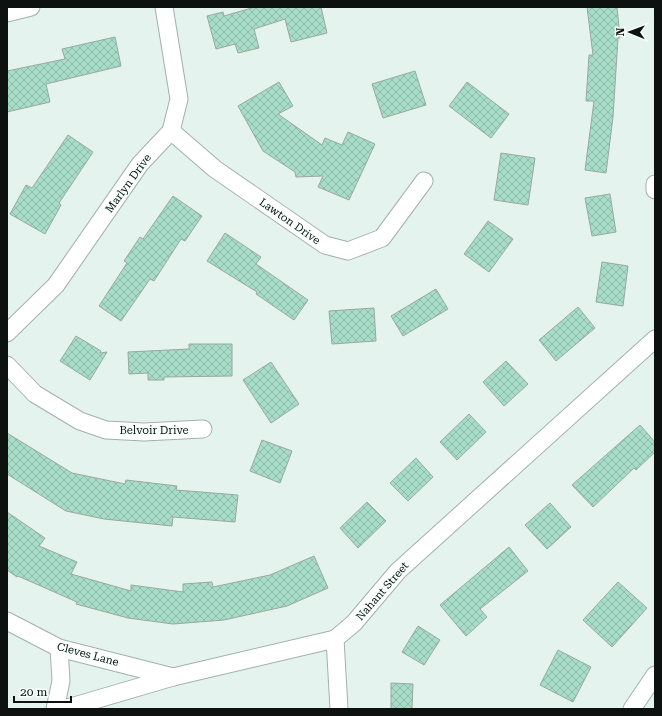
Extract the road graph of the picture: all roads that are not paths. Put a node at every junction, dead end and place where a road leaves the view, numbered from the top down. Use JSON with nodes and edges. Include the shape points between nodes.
{"nodes":[{"id":1,"x":31,"y":7,"type":"edge"},
{"id":2,"x":164,"y":7,"type":"edge"},
{"id":3,"x":7,"y":13,"type":"edge"},
{"id":4,"x":171,"y":131,"type":"junction"},
{"id":5,"x":424,"y":181,"type":"dead end"},
{"id":6,"x":655,"y":184,"type":"edge"},
{"id":7,"x":655,"y":190,"type":"edge"},
{"id":8,"x":7,"y":333,"type":"edge"},
{"id":9,"x":655,"y":339,"type":"edge"},
{"id":10,"x":7,"y":365,"type":"edge"},
{"id":11,"x":203,"y":429,"type":"dead end"},
{"id":12,"x":7,"y":621,"type":"edge"},
{"id":13,"x":335,"y":639,"type":"junction"},
{"id":14,"x":59,"y":648,"type":"junction"},
{"id":15,"x":655,"y":675,"type":"edge"},
{"id":16,"x":173,"y":677,"type":"junction"},
{"id":17,"x":55,"y":709,"type":"edge"},
{"id":18,"x":64,"y":709,"type":"edge"},
{"id":19,"x":339,"y":709,"type":"edge"},
{"id":20,"x":632,"y":709,"type":"edge"}],
"edges":[{"from":1,"to":3,"type":"street"},
{"from":2,"to":4,"type":"street","name":"Marlyn Drive","via":[[179,99]]},
{"from":4,"to":5,"type":"street","name":"Lawton Drive","via":[[215,169],[325,245],[348,251],[382,238]]},
{"from":4,"to":8,"type":"street","name":"Marlyn Drive","via":[[140,164],[56,285]]},
{"from":6,"to":7,"type":"street"},
{"from":9,"to":13,"type":"street","name":"Nahant Street","via":[[398,570],[354,623]]},
{"from":10,"to":11,"type":"street","name":"Belvoir Drive","via":[[35,394],[80,422],[114,430],[144,432]]},
{"from":12,"to":14,"type":"street","name":"Cleves Lane"},
{"from":13,"to":16,"type":"street","name":"Nahant Street"},
{"from":13,"to":19,"type":"street"},
{"from":14,"to":16,"type":"street","name":"Cleves Lane"},
{"from":14,"to":17,"type":"street","via":[[61,681]]},
{"from":15,"to":20,"type":"street"},
{"from":16,"to":18,"type":"street","name":"Nahant Street"}]}
